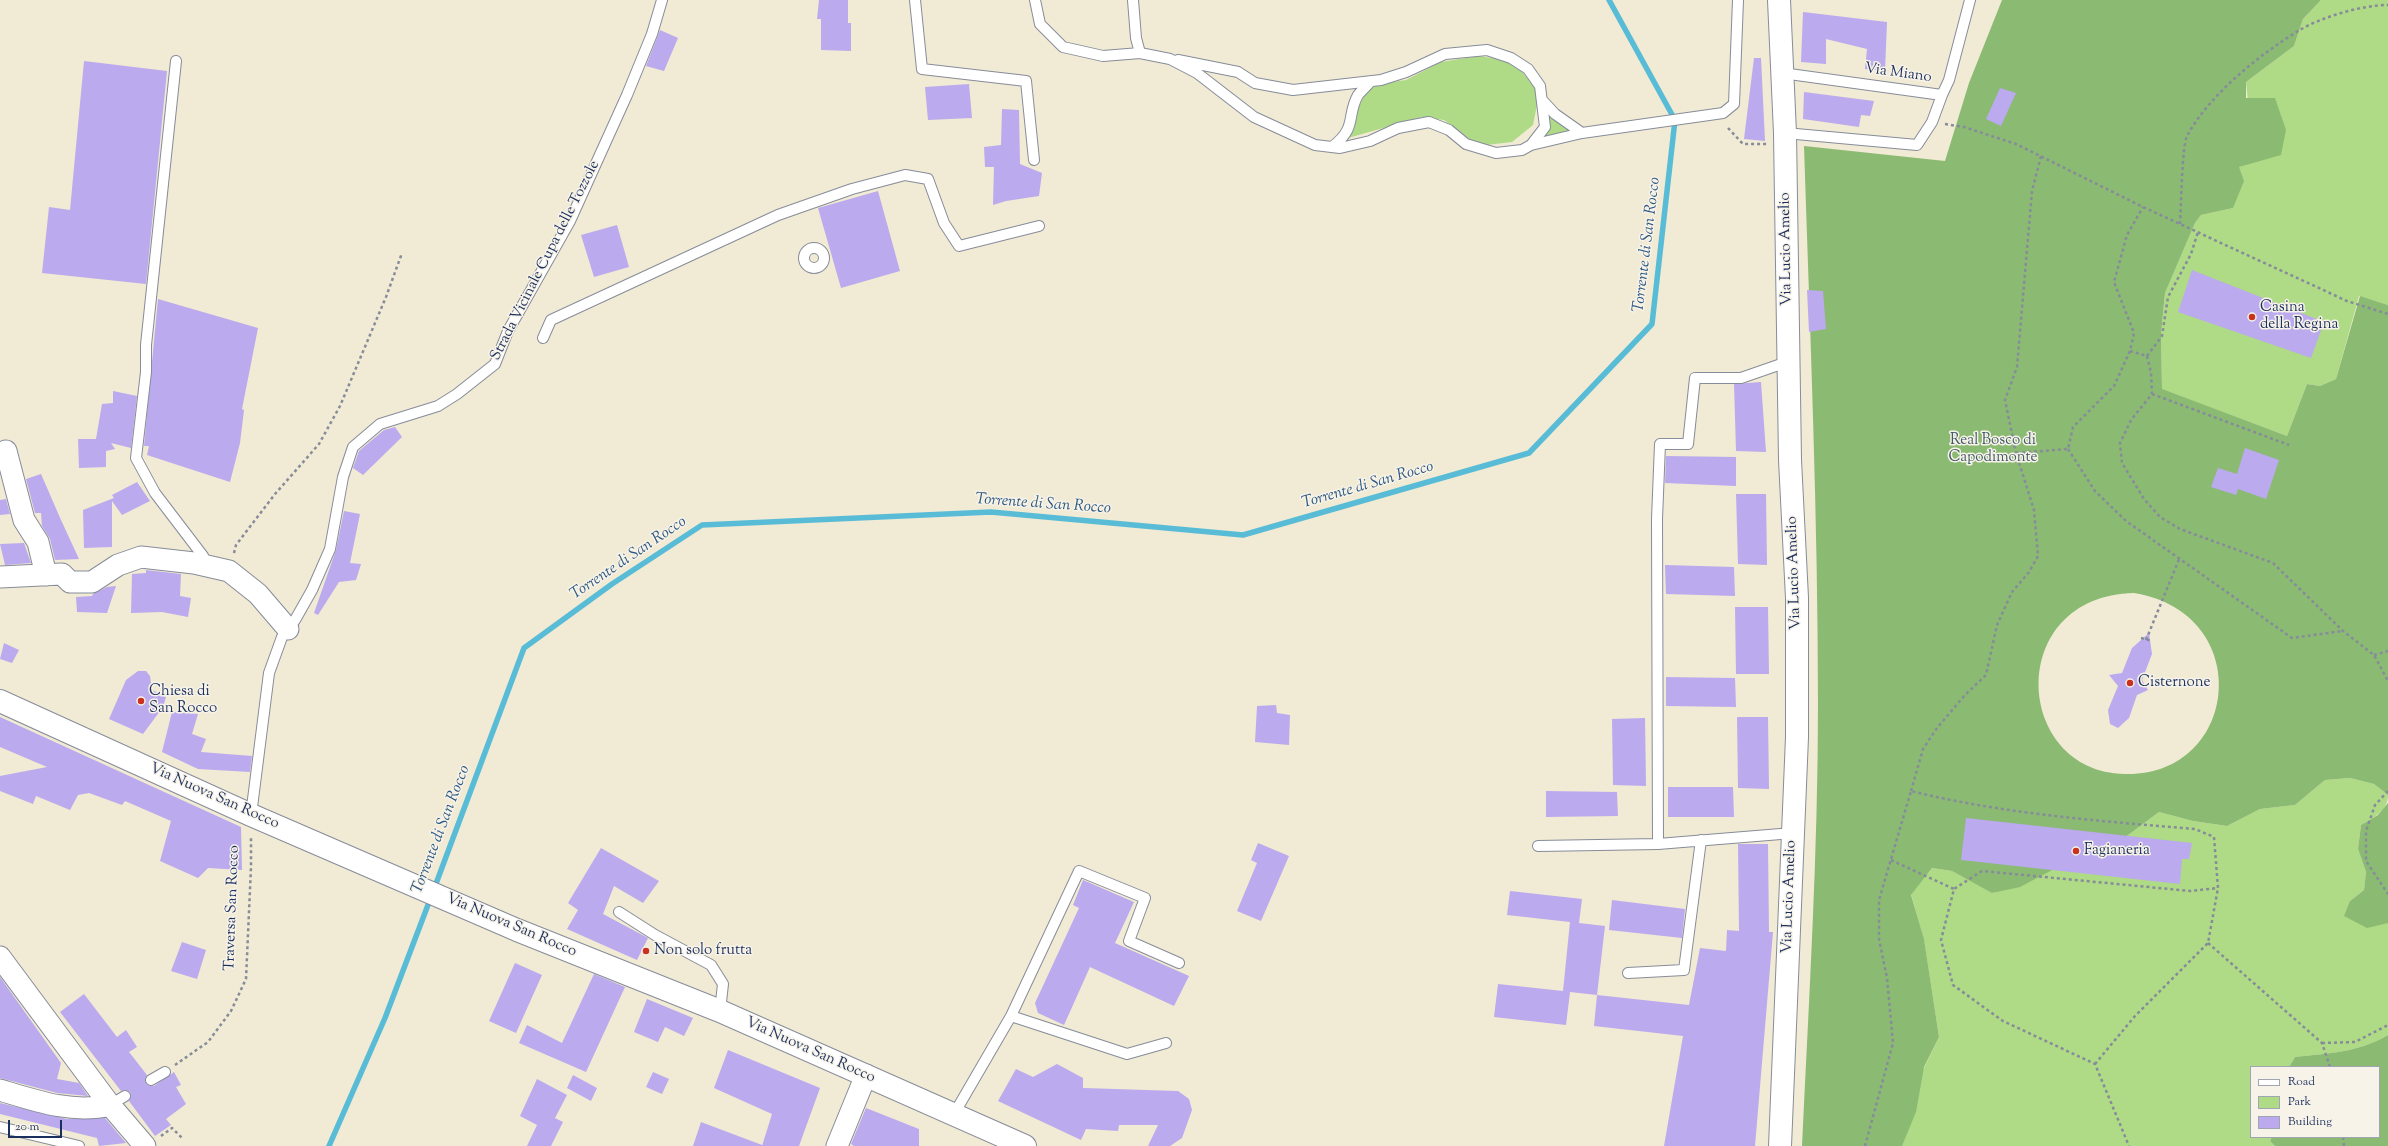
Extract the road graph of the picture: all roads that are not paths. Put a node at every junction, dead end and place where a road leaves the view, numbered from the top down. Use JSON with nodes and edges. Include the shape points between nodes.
{"nodes":[{"id":1,"x":662,"y":0,"type":"edge"},
{"id":2,"x":915,"y":0,"type":"edge"},
{"id":3,"x":1035,"y":0,"type":"edge"},
{"id":4,"x":1133,"y":0,"type":"edge"},
{"id":5,"x":1738,"y":0,"type":"edge"},
{"id":6,"x":1779,"y":0,"type":"edge"},
{"id":7,"x":1970,"y":0,"type":"edge"},
{"id":8,"x":1140,"y":53,"type":"junction"},
{"id":9,"x":1170,"y":59,"type":"junction"},
{"id":10,"x":176,"y":61,"type":"dead end"},
{"id":11,"x":1782,"y":73,"type":"junction"},
{"id":12,"x":1371,"y":81,"type":"junction"},
{"id":13,"x":1942,"y":95,"type":"junction"},
{"id":14,"x":1542,"y":99,"type":"junction"},
{"id":15,"x":1582,"y":133,"type":"junction"},
{"id":16,"x":1778,"y":139,"type":"junction"},
{"id":17,"x":1531,"y":145,"type":"junction"},
{"id":18,"x":1332,"y":147,"type":"junction"},
{"id":19,"x":1034,"y":160,"type":"dead end"},
{"id":20,"x":1039,"y":226,"type":"dead end"},
{"id":21,"x":543,"y":338,"type":"dead end"},
{"id":22,"x":1790,"y":360,"type":"junction"},
{"id":23,"x":6,"y":451,"type":"dead end"},
{"id":24,"x":208,"y":566,"type":"junction"},
{"id":25,"x":46,"y":575,"type":"junction"},
{"id":26,"x":0,"y":577,"type":"edge"},
{"id":27,"x":288,"y":629,"type":"junction"},
{"id":28,"x":0,"y":701,"type":"edge"},
{"id":29,"x":251,"y":815,"type":"junction"},
{"id":30,"x":1793,"y":833,"type":"junction"},
{"id":31,"x":1701,"y":840,"type":"junction"},
{"id":32,"x":1658,"y":844,"type":"junction"},
{"id":33,"x":1538,"y":846,"type":"dead end"},
{"id":34,"x":619,"y":912,"type":"dead end"},
{"id":35,"x":0,"y":958,"type":"edge"},
{"id":36,"x":1179,"y":963,"type":"dead end"},
{"id":37,"x":1628,"y":973,"type":"dead end"},
{"id":38,"x":720,"y":1011,"type":"junction"},
{"id":39,"x":1011,"y":1016,"type":"junction"},
{"id":40,"x":1166,"y":1043,"type":"dead end"},
{"id":41,"x":165,"y":1072,"type":"road end"},
{"id":42,"x":866,"y":1076,"type":"junction"},
{"id":43,"x":151,"y":1080,"type":"dead end"},
{"id":44,"x":0,"y":1090,"type":"edge"},
{"id":45,"x":117,"y":1100,"type":"junction"},
{"id":46,"x":954,"y":1114,"type":"junction"},
{"id":47,"x":0,"y":1127,"type":"edge"},
{"id":48,"x":152,"y":1142,"type":"edge"},
{"id":49,"x":79,"y":1146,"type":"edge"},
{"id":50,"x":837,"y":1146,"type":"edge"},
{"id":51,"x":1025,"y":1146,"type":"edge"},
{"id":52,"x":1780,"y":1146,"type":"edge"}],
"edges":[{"from":1,"to":27,"type":"lane","name":"Strada Vicinale Cupa delle Tozzole","via":[[652,34],[627,95],[576,207],[508,331],[495,364],[438,406],[380,424],[353,447],[343,477],[330,549],[312,590]]},
{"from":2,"to":19,"type":"lane","via":[[922,69],[1026,81]]},
{"from":3,"to":8,"type":"lane","via":[[1040,24],[1063,47],[1103,56]]},
{"from":4,"to":8,"type":"lane","via":[[1136,38]]},
{"from":5,"to":15,"type":"lane","via":[[1734,104],[1723,113]]},
{"from":6,"to":11,"type":"main road","name":"Via Lucio Amelio"},
{"from":7,"to":13,"type":"lane"},
{"from":8,"to":9,"type":"lane"},
{"from":9,"to":12,"type":"lane","via":[[1238,72],[1255,83],[1293,90]]},
{"from":9,"to":18,"type":"lane","via":[[1197,73],[1254,117],[1315,145]]},
{"from":10,"to":24,"type":"lane","via":[[136,458],[155,493]]},
{"from":11,"to":13,"type":"lane","name":"Via Miano"},
{"from":11,"to":16,"type":"main road","name":"Via Lucio Amelio"},
{"from":12,"to":14,"type":"lane","via":[[1406,72],[1445,54],[1487,50],[1511,58],[1528,69],[1540,86]]},
{"from":12,"to":18,"type":"lane","via":[[1358,96],[1350,126],[1342,139]]},
{"from":13,"to":16,"type":"lane","name":"Via Miano","via":[[1932,122],[1917,145]]},
{"from":14,"to":15,"type":"lane","via":[[1555,114]]},
{"from":14,"to":17,"type":"lane","via":[[1545,127]]},
{"from":15,"to":17,"type":"lane"},
{"from":16,"to":22,"type":"main road","name":"Via Lucio Amelio"},
{"from":17,"to":18,"type":"lane","via":[[1522,150],[1496,153],[1466,144],[1449,130],[1429,122],[1398,128],[1370,141],[1340,148]]},
{"from":20,"to":21,"type":"lane","via":[[959,246],[944,223],[928,179],[905,175],[852,188],[778,215],[551,320]]},
{"from":22,"to":30,"type":"main road","name":"Via Lucio Amelio","via":[[1790,460],[1797,598],[1797,737]]},
{"from":22,"to":32,"type":"lane","via":[[1740,378],[1695,378],[1688,444],[1660,444],[1657,519]]},
{"from":23,"to":25,"type":"street","via":[[24,520],[38,542]]},
{"from":24,"to":25,"type":"street","via":[[141,557],[118,565],[92,582],[70,582],[62,574]]},
{"from":24,"to":27,"type":"street","via":[[229,571],[258,594]]},
{"from":25,"to":26,"type":"street"},
{"from":27,"to":29,"type":"lane","name":"Strada Vicinale Cupa delle Tozzole","via":[[282,637],[269,673]]},
{"from":28,"to":29,"type":"main road","name":"Via Nuova San Rocco"},
{"from":29,"to":38,"type":"main road","name":"Via Nuova San Rocco","via":[[517,930]]},
{"from":30,"to":31,"type":"lane"},
{"from":30,"to":52,"type":"main road","name":"Via Lucio Amelio"},
{"from":31,"to":32,"type":"lane"},
{"from":31,"to":37,"type":"lane","via":[[1684,970]]},
{"from":32,"to":33,"type":"lane"},
{"from":34,"to":38,"type":"lane","via":[[655,935],[712,965],[723,984]]},
{"from":35,"to":45,"type":"street"},
{"from":36,"to":39,"type":"lane","via":[[1129,941],[1144,898],[1079,871]]},
{"from":38,"to":42,"type":"main road","name":"Via Nuova San Rocco"},
{"from":39,"to":40,"type":"lane","via":[[1127,1054]]},
{"from":39,"to":46,"type":"lane"},
{"from":41,"to":43,"type":"lane"},
{"from":42,"to":46,"type":"main road","name":"Via Nuova San Rocco"},
{"from":42,"to":50,"type":"street"},
{"from":44,"to":45,"type":"street","via":[[38,1102],[84,1110]]},
{"from":45,"to":48,"type":"street"},
{"from":46,"to":51,"type":"main road","name":"Via Nuova San Rocco"},
{"from":47,"to":49,"type":"lane"}]}
